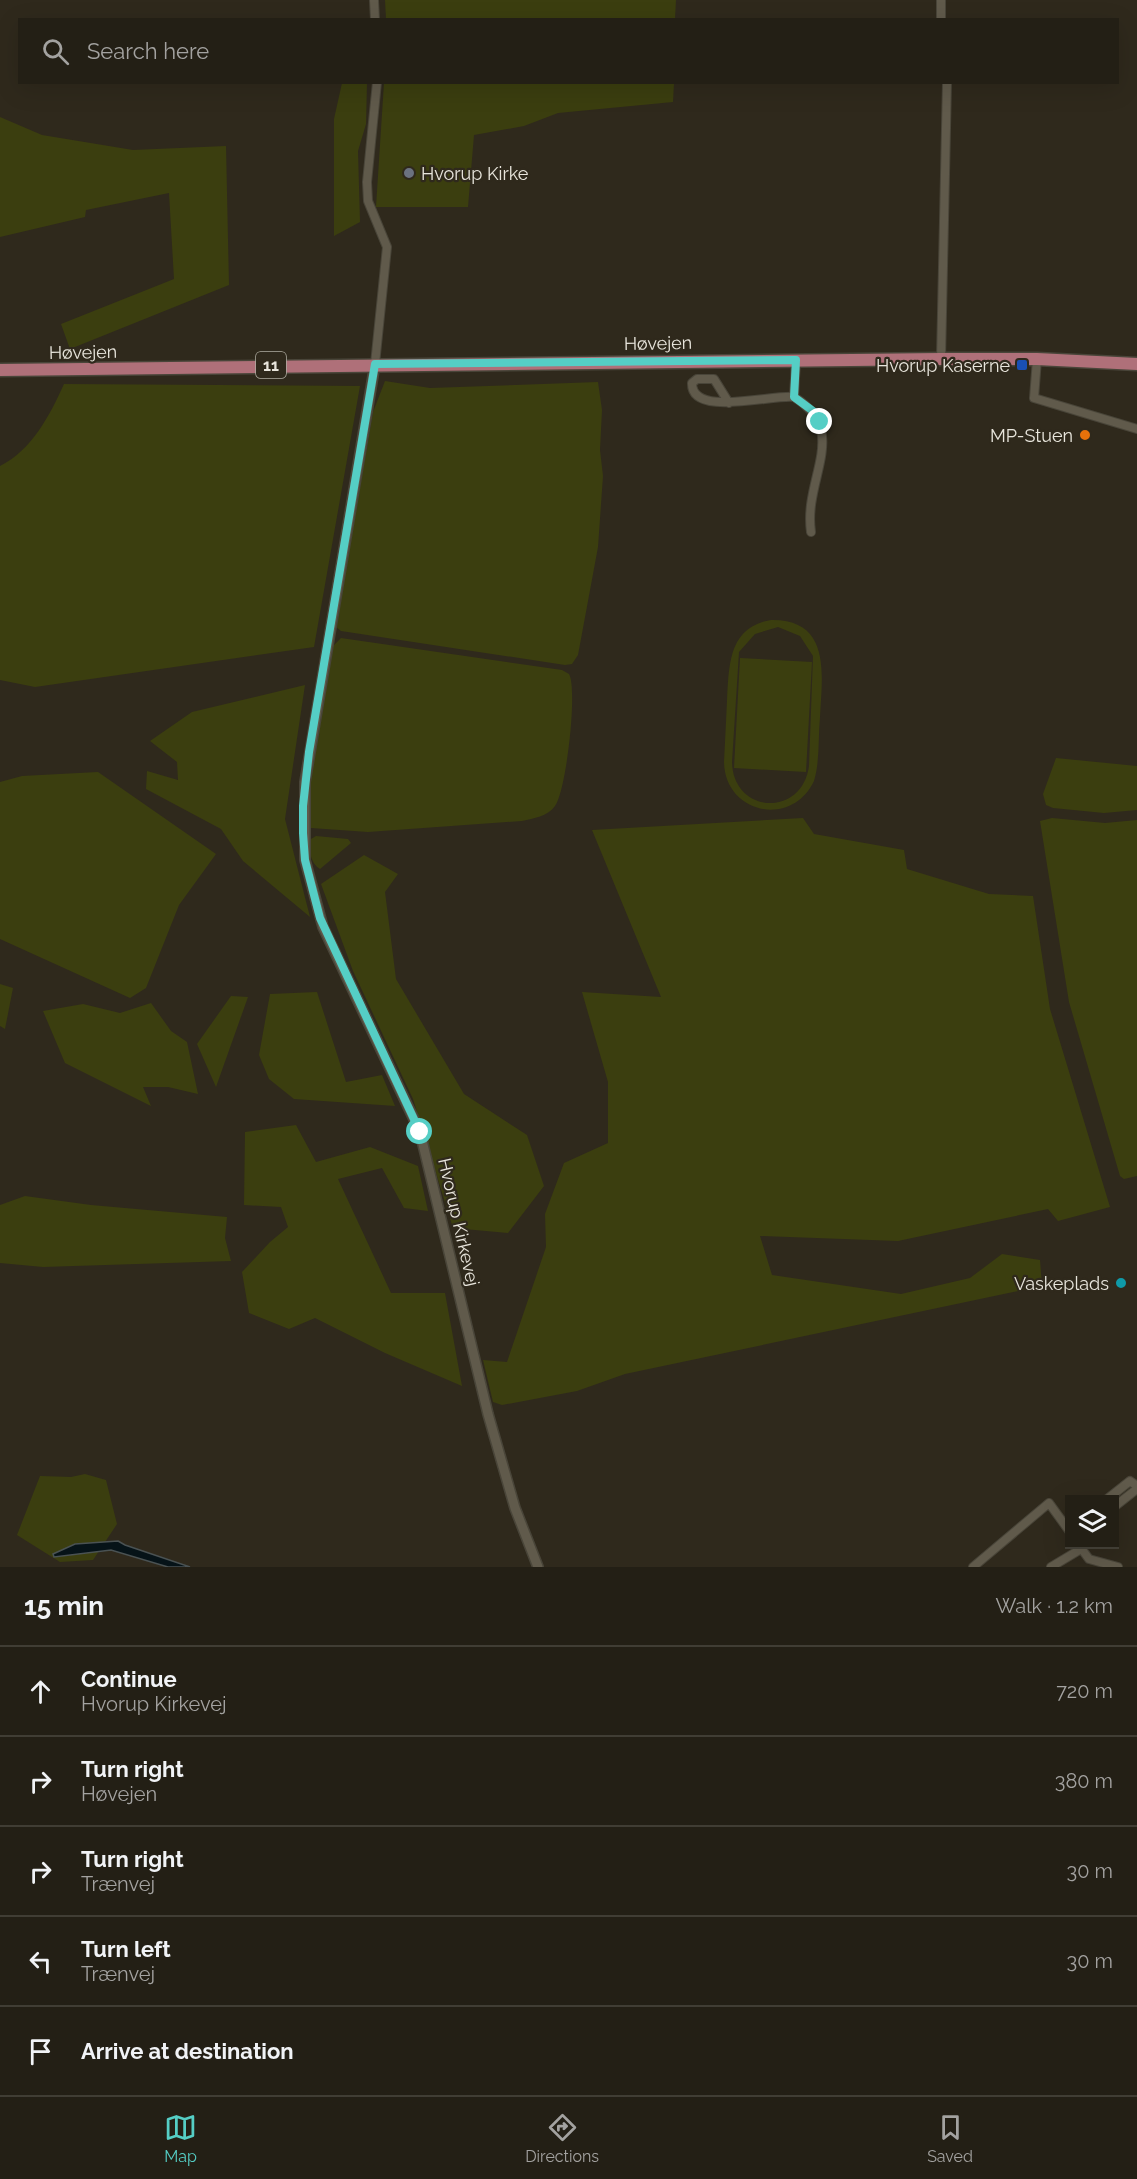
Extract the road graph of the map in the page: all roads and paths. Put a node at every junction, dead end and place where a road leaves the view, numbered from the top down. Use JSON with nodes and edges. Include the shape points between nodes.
{"nodes":[{"id":1,"x":374,"y":0,"type":"edge"},
{"id":2,"x":941,"y":0,"type":"edge"},
{"id":3,"x":375,"y":18,"type":"edge"},
{"id":4,"x":941,"y":18,"type":"edge"},
{"id":5,"x":377,"y":84,"type":"edge"},
{"id":6,"x":946,"y":84,"type":"edge"},
{"id":7,"x":940,"y":359,"type":"junction"},
{"id":8,"x":1037,"y":359,"type":"junction"},
{"id":9,"x":796,"y":360,"type":"junction"},
{"id":10,"x":0,"y":363,"type":"edge"},
{"id":11,"x":375,"y":364,"type":"junction"},
{"id":12,"x":1137,"y":364,"type":"edge"},
{"id":13,"x":166,"y":366,"type":"junction"},
{"id":14,"x":0,"y":370,"type":"edge"},
{"id":15,"x":794,"y":397,"type":"junction"},
{"id":16,"x":729,"y":403,"type":"junction"},
{"id":17,"x":1137,"y":429,"type":"edge"},
{"id":18,"x":811,"y":532,"type":"dead end"},
{"id":19,"x":1137,"y":1488,"type":"edge"},
{"id":20,"x":1112,"y":1495,"type":"edge"},
{"id":21,"x":1119,"y":1503,"type":"edge"},
{"id":22,"x":1065,"y":1525,"type":"edge"},
{"id":23,"x":1076,"y":1549,"type":"edge"},
{"id":24,"x":1081,"y":1549,"type":"edge"},
{"id":25,"x":538,"y":1567,"type":"edge"},
{"id":26,"x":973,"y":1567,"type":"edge"},
{"id":27,"x":1054,"y":1567,"type":"edge"},
{"id":28,"x":1118,"y":1567,"type":"edge"}],
"edges":[{"from":1,"to":3,"type":"street"},
{"from":2,"to":4,"type":"street"},
{"from":5,"to":11,"type":"street","via":[[368,201],[387,247]]},
{"from":6,"to":7,"type":"street"},
{"from":7,"to":8,"type":"main road","name":"Høvejen","number":"11"},
{"from":7,"to":9,"type":"main road","name":"Høvejen","number":"11"},
{"from":8,"to":12,"type":"main road","name":"Høvejen","number":"11"},
{"from":8,"to":17,"type":"street","via":[[1034,398]]},
{"from":9,"to":11,"type":"main road","name":"Høvejen","number":"11"},
{"from":9,"to":15,"type":"street"},
{"from":10,"to":13,"type":"main road","name":"Høvejen","number":"11"},
{"from":11,"to":13,"type":"main road","name":"Høvejen","number":"11"},
{"from":11,"to":25,"type":"street","name":"Hvorup Kirkevej","via":[[305,782],[305,860],[323,927],[420,1132],[488,1414],[512,1499]]},
{"from":13,"to":14,"type":"main road","name":"Høvejen","number":"11"},
{"from":15,"to":16,"type":"street"},
{"from":15,"to":18,"type":"street","via":[[813,411],[823,434],[811,495]]},
{"from":16,"to":16,"type":"street","via":[[702,400],[695,395],[692,383],[697,379],[714,379]]},
{"from":19,"to":20,"type":"street","via":[[1130,1481]]},
{"from":19,"to":21,"type":"street"},
{"from":22,"to":26,"type":"street","via":[[1049,1503]]},
{"from":23,"to":27,"type":"street"},
{"from":24,"to":28,"type":"street","via":[[1089,1559]]}]}
